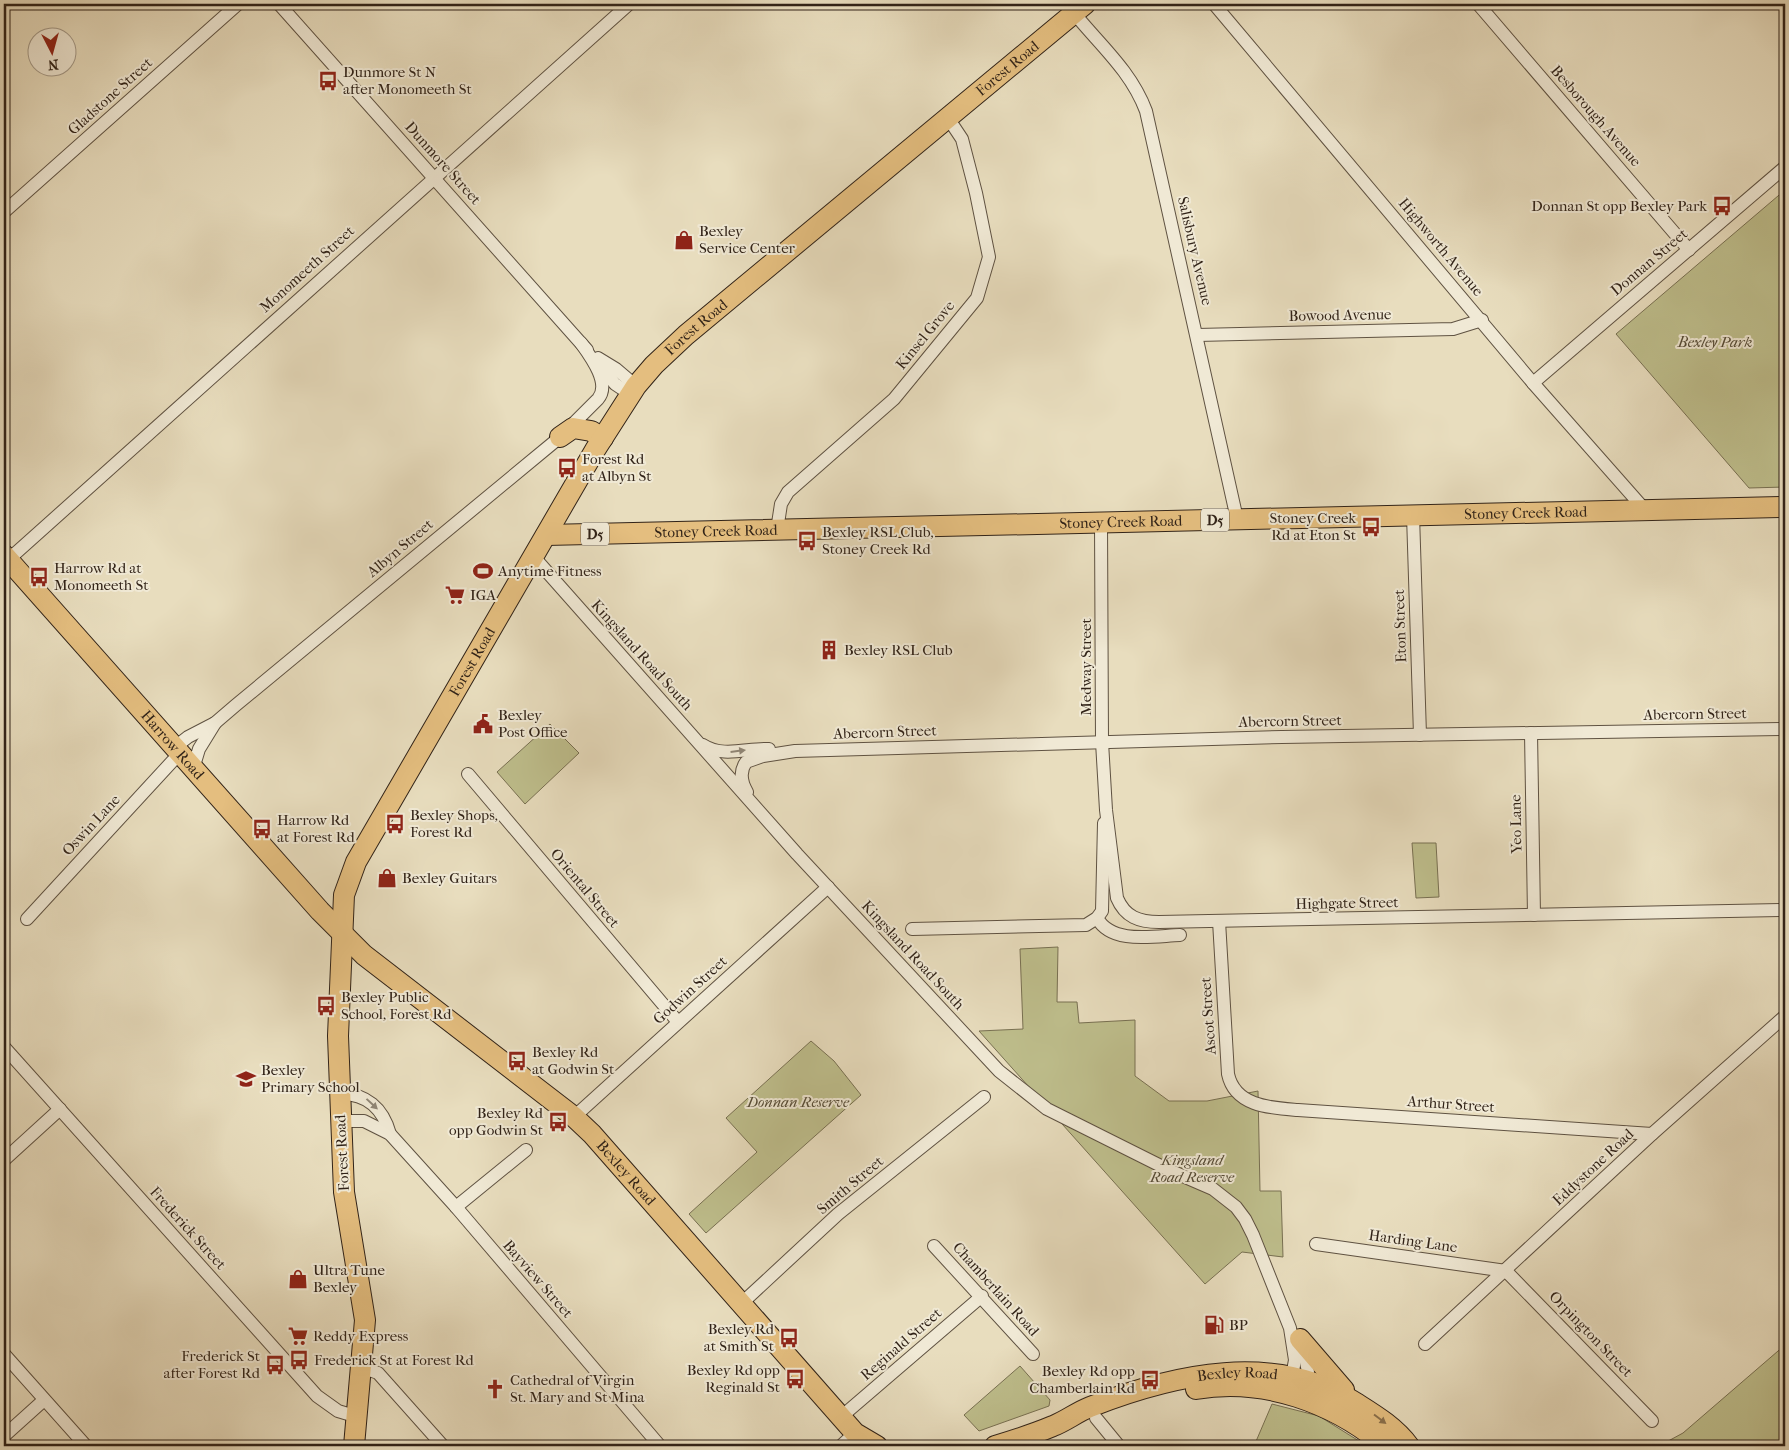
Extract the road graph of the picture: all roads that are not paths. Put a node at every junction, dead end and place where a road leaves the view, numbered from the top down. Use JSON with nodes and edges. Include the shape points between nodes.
{"nodes":[{"id":1,"x":238,"y":4,"type":"edge"},
{"id":2,"x":280,"y":4,"type":"edge"},
{"id":3,"x":629,"y":4,"type":"edge"},
{"id":4,"x":1214,"y":4,"type":"edge"},
{"id":5,"x":1478,"y":4,"type":"edge"},
{"id":6,"x":1079,"y":8,"type":"edge"},
{"id":7,"x":948,"y":118,"type":"junction"},
{"id":8,"x":1785,"y":167,"type":"edge"},
{"id":9,"x":434,"y":177,"type":"junction"},
{"id":10,"x":4,"y":212,"type":"edge"},
{"id":11,"x":1689,"y":250,"type":"junction"},
{"id":12,"x":1482,"y":320,"type":"junction"},
{"id":13,"x":1197,"y":335,"type":"junction"},
{"id":14,"x":581,"y":343,"type":"junction"},
{"id":15,"x":1533,"y":382,"type":"junction"},
{"id":16,"x":633,"y":390,"type":"junction"},
{"id":17,"x":603,"y":393,"type":"joint"},
{"id":18,"x":560,"y":437,"type":"junction"},
{"id":19,"x":599,"y":444,"type":"junction"},
{"id":20,"x":1785,"y":507,"type":"edge"},
{"id":21,"x":1644,"y":510,"type":"junction"},
{"id":22,"x":1413,"y":515,"type":"junction"},
{"id":23,"x":1237,"y":519,"type":"junction"},
{"id":24,"x":1101,"y":522,"type":"junction"},
{"id":25,"x":777,"y":530,"type":"junction"},
{"id":26,"x":546,"y":536,"type":"junction"},
{"id":27,"x":533,"y":556,"type":"junction"},
{"id":28,"x":6,"y":557,"type":"edge"},
{"id":29,"x":214,"y":723,"type":"junction"},
{"id":30,"x":1785,"y":728,"type":"edge"},
{"id":31,"x":1531,"y":733,"type":"junction"},
{"id":32,"x":1420,"y":735,"type":"junction"},
{"id":33,"x":694,"y":737,"type":"junction"},
{"id":34,"x":1102,"y":742,"type":"junction"},
{"id":35,"x":177,"y":751,"type":"junction"},
{"id":36,"x":795,"y":751,"type":"junction"},
{"id":37,"x":193,"y":769,"type":"junction"},
{"id":38,"x":468,"y":774,"type":"dead end"},
{"id":39,"x":1106,"y":810,"type":"junction"},
{"id":40,"x":766,"y":818,"type":"junction"},
{"id":41,"x":828,"y":887,"type":"junction"},
{"id":42,"x":1785,"y":910,"type":"edge"},
{"id":43,"x":1534,"y":916,"type":"junction"},
{"id":44,"x":1097,"y":918,"type":"junction"},
{"id":45,"x":27,"y":919,"type":"dead end"},
{"id":46,"x":1219,"y":921,"type":"junction"},
{"id":47,"x":912,"y":929,"type":"dead end"},
{"id":48,"x":342,"y":933,"type":"junction"},
{"id":49,"x":1180,"y":935,"type":"dead end"},
{"id":50,"x":1785,"y":1016,"type":"edge"},
{"id":51,"x":678,"y":1022,"type":"junction"},
{"id":52,"x":4,"y":1047,"type":"edge"},
{"id":53,"x":339,"y":1094,"type":"junction"},
{"id":54,"x":984,"y":1098,"type":"dead end"},
{"id":55,"x":1249,"y":1101,"type":"joint"},
{"id":56,"x":60,"y":1109,"type":"junction"},
{"id":57,"x":574,"y":1117,"type":"junction"},
{"id":58,"x":340,"y":1121,"type":"junction"},
{"id":59,"x":390,"y":1134,"type":"junction"},
{"id":60,"x":1652,"y":1134,"type":"junction"},
{"id":61,"x":526,"y":1150,"type":"dead end"},
{"id":62,"x":4,"y":1160,"type":"edge"},
{"id":63,"x":456,"y":1207,"type":"junction"},
{"id":64,"x":1316,"y":1244,"type":"dead end"},
{"id":65,"x":934,"y":1246,"type":"dead end"},
{"id":66,"x":1506,"y":1270,"type":"junction"},
{"id":67,"x":982,"y":1296,"type":"junction"},
{"id":68,"x":742,"y":1303,"type":"junction"},
{"id":69,"x":1295,"y":1334,"type":"junction"},
{"id":70,"x":1425,"y":1344,"type":"dead end"},
{"id":71,"x":4,"y":1354,"type":"edge"},
{"id":72,"x":1033,"y":1354,"type":"dead end"},
{"id":73,"x":361,"y":1367,"type":"junction"},
{"id":74,"x":1297,"y":1387,"type":"junction"},
{"id":75,"x":44,"y":1400,"type":"junction"},
{"id":76,"x":1354,"y":1401,"type":"junction"},
{"id":77,"x":358,"y":1417,"type":"junction"},
{"id":78,"x":841,"y":1417,"type":"junction"},
{"id":79,"x":1096,"y":1418,"type":"junction"},
{"id":80,"x":1652,"y":1420,"type":"dead end"},
{"id":81,"x":1054,"y":1426,"type":"junction"},
{"id":82,"x":4,"y":1436,"type":"edge"},
{"id":83,"x":848,"y":1439,"type":"edge"},
{"id":84,"x":86,"y":1446,"type":"edge"},
{"id":85,"x":354,"y":1446,"type":"edge"},
{"id":86,"x":443,"y":1446,"type":"edge"},
{"id":87,"x":660,"y":1446,"type":"edge"},
{"id":88,"x":876,"y":1446,"type":"edge"},
{"id":89,"x":995,"y":1446,"type":"edge"},
{"id":90,"x":1119,"y":1446,"type":"edge"},
{"id":91,"x":1385,"y":1446,"type":"edge"},
{"id":92,"x":1408,"y":1446,"type":"edge"}],
"edges":[{"from":1,"to":10,"type":"street","name":"Gladstone Street"},
{"from":2,"to":9,"type":"street","name":"Dunmore Street"},
{"from":3,"to":9,"type":"street","name":"Monomeeth Street"},
{"from":4,"to":12,"type":"street","name":"Highworth Avenue"},
{"from":5,"to":11,"type":"street","name":"Besborough Avenue"},
{"from":6,"to":7,"type":"main road","name":"Forest Road"},
{"from":6,"to":13,"type":"street","name":"Salisbury Avenue","via":[[1128,74],[1146,111]]},
{"from":7,"to":16,"type":"main road","name":"Forest Road","via":[[686,335]]},
{"from":7,"to":25,"type":"street","name":"Kinsel Grove","via":[[962,139],[989,258],[977,298],[894,399],[788,492],[780,504]]},
{"from":8,"to":11,"type":"street","name":"Donnan Street"},
{"from":9,"to":14,"type":"street","name":"Dunmore Street"},
{"from":9,"to":28,"type":"street","name":"Monomeeth Street"},
{"from":11,"to":15,"type":"street","name":"Donnan Street"},
{"from":12,"to":13,"type":"street","name":"Bowood Avenue","via":[[1453,329]]},
{"from":12,"to":15,"type":"street","name":"Highworth Avenue"},
{"from":13,"to":23,"type":"street","name":"Salisbury Avenue"},
{"from":14,"to":16,"type":"street","name":"Dunmore Street","via":[[614,367]]},
{"from":14,"to":17,"type":"street","name":"Dunmore Street","via":[[601,379]]},
{"from":15,"to":21,"type":"street","name":"Highworth Avenue"},
{"from":16,"to":19,"type":"main road","name":"Forest Road"},
{"from":17,"to":18,"type":"street","name":"Albyn Street"},
{"from":18,"to":19,"type":"main road"},
{"from":18,"to":29,"type":"street","name":"Albyn Street"},
{"from":19,"to":26,"type":"main road","name":"Forest Road"},
{"from":20,"to":21,"type":"main road","name":"Stoney Creek Road","number":"D5"},
{"from":21,"to":22,"type":"main road","name":"Stoney Creek Road","number":"D5"},
{"from":22,"to":23,"type":"main road","name":"Stoney Creek Road","number":"D5"},
{"from":22,"to":32,"type":"street","name":"Eton Street"},
{"from":23,"to":24,"type":"main road","name":"Stoney Creek Road","number":"D5"},
{"from":24,"to":25,"type":"main road","name":"Stoney Creek Road","number":"D5"},
{"from":24,"to":34,"type":"street","name":"Medway Street"},
{"from":25,"to":26,"type":"main road","name":"Stoney Creek Road","number":"D5"},
{"from":26,"to":27,"type":"main road","name":"Forest Road"},
{"from":27,"to":33,"type":"street","name":"Kingsland Road South"},
{"from":27,"to":48,"type":"main road","name":"Forest Road","via":[[356,862],[344,895]]},
{"from":28,"to":35,"type":"main road","name":"Harrow Road"},
{"from":29,"to":35,"type":"street","name":"Albyn Street","via":[[188,737]]},
{"from":29,"to":37,"type":"street","name":"Albyn Street","via":[[199,749]]},
{"from":30,"to":31,"type":"street","name":"Abercorn Street"},
{"from":31,"to":32,"type":"street","name":"Abercorn Street"},
{"from":31,"to":43,"type":"street","name":"Yeo Lane"},
{"from":32,"to":34,"type":"street","name":"Abercorn Street"},
{"from":33,"to":36,"type":"street","name":"Abercorn Street","one_way":true,"via":[[716,751],[761,748]]},
{"from":33,"to":40,"type":"street","name":"Kingsland Road South"},
{"from":34,"to":36,"type":"street","name":"Abercorn Street"},
{"from":34,"to":39,"type":"street","name":"Medway Street"},
{"from":35,"to":37,"type":"main road","name":"Harrow Road"},
{"from":35,"to":45,"type":"street","name":"Oswin Lane"},
{"from":36,"to":40,"type":"street","name":"Abercorn Street","via":[[753,758],[743,766],[744,786]]},
{"from":37,"to":48,"type":"main road","name":"Harrow Road"},
{"from":38,"to":51,"type":"street","name":"Oriental Street"},
{"from":39,"to":44,"type":"street","via":[[1102,841],[1102,911]]},
{"from":39,"to":46,"type":"street","name":"Highgate Street","via":[[1117,898],[1126,913],[1144,922]]},
{"from":40,"to":41,"type":"street","name":"Kingsland Road South"},
{"from":41,"to":51,"type":"street","name":"Godwin Street"},
{"from":41,"to":69,"type":"street","name":"Kingsland Road South","via":[[1000,1072],[1028,1096],[1056,1114],[1213,1189],[1227,1199],[1245,1219]]},
{"from":42,"to":43,"type":"street","name":"Highgate Street"},
{"from":43,"to":46,"type":"street","name":"Highgate Street"},
{"from":44,"to":47,"type":"street","via":[[1080,925]]},
{"from":44,"to":49,"type":"street","via":[[1117,935]]},
{"from":46,"to":55,"type":"street","name":"Ascot Street","via":[[1228,1074],[1233,1087]]},
{"from":48,"to":53,"type":"main road","name":"Forest Road"},
{"from":48,"to":57,"type":"main road","name":"Bexley Road","via":[[417,998]]},
{"from":50,"to":60,"type":"street","name":"Eddystone Road"},
{"from":51,"to":57,"type":"street","name":"Godwin Street"},
{"from":52,"to":56,"type":"street","name":"Frederick Street"},
{"from":53,"to":58,"type":"main road","name":"Forest Road"},
{"from":53,"to":59,"type":"street","name":"Bayview Street","one_way":true,"via":[[358,1095],[367,1100],[386,1120]]},
{"from":54,"to":68,"type":"street","name":"Smith Street","via":[[838,1214]]},
{"from":55,"to":60,"type":"street","name":"Arthur Street","via":[[1261,1106],[1298,1110]]},
{"from":56,"to":62,"type":"street"},
{"from":56,"to":77,"type":"street","name":"Frederick Street","via":[[317,1396],[338,1412]]},
{"from":57,"to":68,"type":"main road","name":"Bexley Road"},
{"from":58,"to":59,"type":"street","name":"Bayview Street","via":[[364,1121]]},
{"from":58,"to":73,"type":"main road","name":"Forest Road","via":[[344,1192],[364,1309]]},
{"from":59,"to":63,"type":"street","name":"Bayview Street"},
{"from":60,"to":66,"type":"street","name":"Eddystone Road"},
{"from":61,"to":63,"type":"street"},
{"from":63,"to":87,"type":"street","name":"Bayview Street"},
{"from":64,"to":66,"type":"street","name":"Harding Lane"},
{"from":65,"to":67,"type":"street","name":"Chamberlain Road"},
{"from":66,"to":70,"type":"street","name":"Eddystone Road"},
{"from":66,"to":80,"type":"street","name":"Orpington Street"},
{"from":67,"to":72,"type":"street","name":"Chamberlain Road"},
{"from":67,"to":78,"type":"street","name":"Reginald Street"},
{"from":68,"to":78,"type":"main road","name":"Bexley Road"},
{"from":69,"to":74,"type":"street","name":"Kingsland Road South","via":[[1307,1357]]},
{"from":69,"to":76,"type":"main road"},
{"from":71,"to":75,"type":"street"},
{"from":73,"to":77,"type":"main road","name":"Forest Road"},
{"from":73,"to":86,"type":"street","via":[[378,1373]]},
{"from":74,"to":76,"type":"main road","name":"Bexley Road","via":[[1330,1388]]},
{"from":74,"to":79,"type":"main road","name":"Bexley Road","via":[[1203,1388],[1152,1399]]},
{"from":74,"to":81,"type":"main road","name":"Bexley Road","via":[[1238,1372],[1178,1378],[1088,1407]]},
{"from":74,"to":91,"type":"main road","name":"Bexley Road","via":[[1363,1428]]},
{"from":75,"to":82,"type":"street"},
{"from":75,"to":84,"type":"street"},
{"from":76,"to":92,"type":"main road","name":"Bexley Road","one_way":true,"via":[[1378,1416]]},
{"from":77,"to":85,"type":"main road","name":"Forest Road"},
{"from":78,"to":83,"type":"main road","name":"Bexley Road"},
{"from":79,"to":81,"type":"main road","name":"Bexley Road"},
{"from":79,"to":90,"type":"street"},
{"from":81,"to":89,"type":"main road","name":"Bexley Road"},
{"from":83,"to":88,"type":"main road","name":"Bexley Road"}]}
